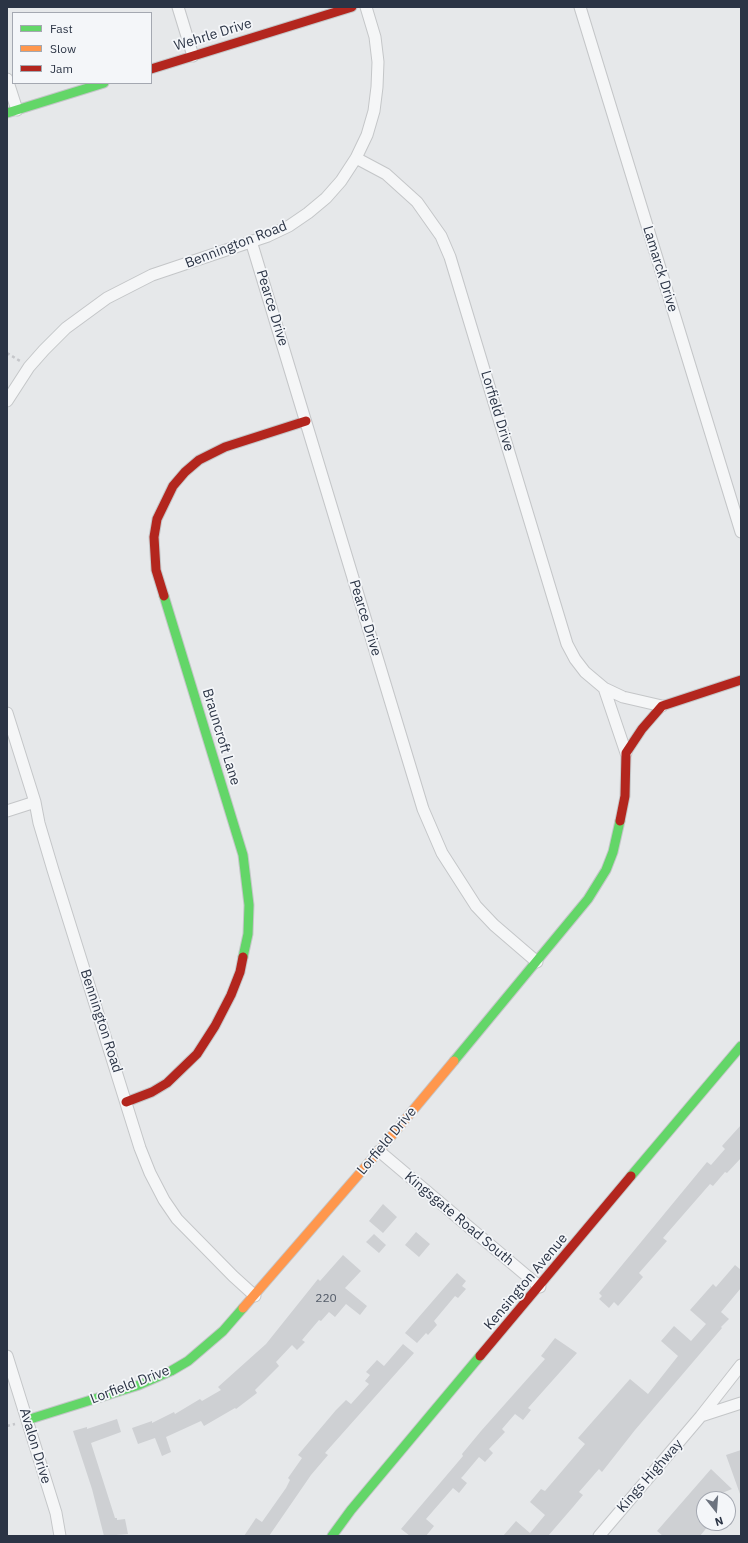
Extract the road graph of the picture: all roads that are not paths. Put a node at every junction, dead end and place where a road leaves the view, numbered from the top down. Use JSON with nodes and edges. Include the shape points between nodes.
{"nodes":[{"id":1,"x":178,"y":7,"type":"edge"},
{"id":2,"x":352,"y":7,"type":"edge"},
{"id":3,"x":366,"y":7,"type":"edge"},
{"id":4,"x":580,"y":7,"type":"edge"},
{"id":5,"x":193,"y":56,"type":"junction"},
{"id":6,"x":152,"y":69,"type":"edge"},
{"id":7,"x":7,"y":79,"type":"edge"},
{"id":8,"x":101,"y":84,"type":"edge"},
{"id":9,"x":12,"y":112,"type":"edge"},
{"id":10,"x":356,"y":158,"type":"junction"},
{"id":11,"x":251,"y":242,"type":"junction"},
{"id":12,"x":7,"y":401,"type":"edge"},
{"id":13,"x":306,"y":420,"type":"junction"},
{"id":14,"x":741,"y":532,"type":"edge"},
{"id":15,"x":741,"y":680,"type":"edge"},
{"id":16,"x":604,"y":688,"type":"junction"},
{"id":17,"x":662,"y":706,"type":"junction"},
{"id":18,"x":7,"y":713,"type":"edge"},
{"id":19,"x":626,"y":753,"type":"junction"},
{"id":20,"x":35,"y":802,"type":"junction"},
{"id":21,"x":7,"y":811,"type":"edge"},
{"id":22,"x":537,"y":962,"type":"junction"},
{"id":23,"x":741,"y":1046,"type":"edge"},
{"id":24,"x":126,"y":1102,"type":"junction"},
{"id":25,"x":379,"y":1151,"type":"junction"},
{"id":26,"x":540,"y":1287,"type":"junction"},
{"id":27,"x":255,"y":1296,"type":"junction"},
{"id":28,"x":7,"y":1356,"type":"edge"},
{"id":29,"x":741,"y":1365,"type":"edge"},
{"id":30,"x":741,"y":1403,"type":"edge"},
{"id":31,"x":701,"y":1416,"type":"junction"},
{"id":32,"x":27,"y":1420,"type":"junction"},
{"id":33,"x":60,"y":1536,"type":"edge"},
{"id":34,"x":332,"y":1536,"type":"edge"},
{"id":35,"x":599,"y":1536,"type":"edge"}],
"edges":[{"from":1,"to":5,"type":"street"},
{"from":2,"to":5,"type":"street","name":"Wehrle Drive"},
{"from":3,"to":10,"type":"street","name":"Bennington Road","via":[[375,37],[377,87],[374,111]]},
{"from":4,"to":14,"type":"street","name":"Lamarck Drive"},
{"from":5,"to":6,"type":"street","name":"Wehrle Drive"},
{"from":7,"to":9,"type":"street"},
{"from":8,"to":9,"type":"street"},
{"from":10,"to":11,"type":"street","name":"Bennington Road","via":[[341,181],[308,213],[289,226]]},
{"from":10,"to":16,"type":"street","name":"Lorfield Drive","via":[[386,174],[400,185],[424,211],[441,236],[450,257],[567,644],[585,672]]},
{"from":11,"to":12,"type":"street","name":"Bennington Road","via":[[152,275],[107,298],[66,328],[29,367]]},
{"from":11,"to":13,"type":"street","name":"Pearce Drive"},
{"from":13,"to":22,"type":"street","name":"Pearce Drive","via":[[423,809],[454,875],[476,906]]},
{"from":13,"to":24,"type":"street","name":"Brauncroft Lane","via":[[225,447],[199,460],[173,486],[157,519],[154,537],[156,570],[243,855],[249,905],[248,934],[240,972],[231,995],[197,1054],[167,1083]]},
{"from":15,"to":17,"type":"street"},
{"from":16,"to":17,"type":"street","name":"Lorfield Drive","via":[[623,697]]},
{"from":16,"to":19,"type":"street","name":"Lorfield Drive"},
{"from":17,"to":19,"type":"street"},
{"from":18,"to":20,"type":"street","name":"Bennington Road"},
{"from":19,"to":22,"type":"street","name":"Lorfield Drive","via":[[625,796],[613,852],[606,870],[588,899]]},
{"from":20,"to":21,"type":"street"},
{"from":20,"to":24,"type":"street","name":"Bennington Road","via":[[53,870]]},
{"from":22,"to":25,"type":"street","name":"Lorfield Drive"},
{"from":23,"to":26,"type":"street","name":"Kensington Avenue"},
{"from":24,"to":27,"type":"street","name":"Bennington Road","via":[[140,1148],[164,1200],[177,1219]]},
{"from":25,"to":26,"type":"street","name":"Kingsgate Road South"},
{"from":25,"to":27,"type":"street","name":"Lorfield Drive"},
{"from":26,"to":34,"type":"street","name":"Kensington Avenue"},
{"from":27,"to":32,"type":"street","name":"Lorfield Drive","via":[[206,1347],[171,1371],[139,1385]]},
{"from":28,"to":32,"type":"street","name":"Avalon Drive"},
{"from":29,"to":31,"type":"street","name":"Kings Highway"},
{"from":30,"to":31,"type":"street"},
{"from":31,"to":35,"type":"street","name":"Kings Highway"},
{"from":32,"to":33,"type":"street","name":"Avalon Drive","via":[[56,1513]]}]}
